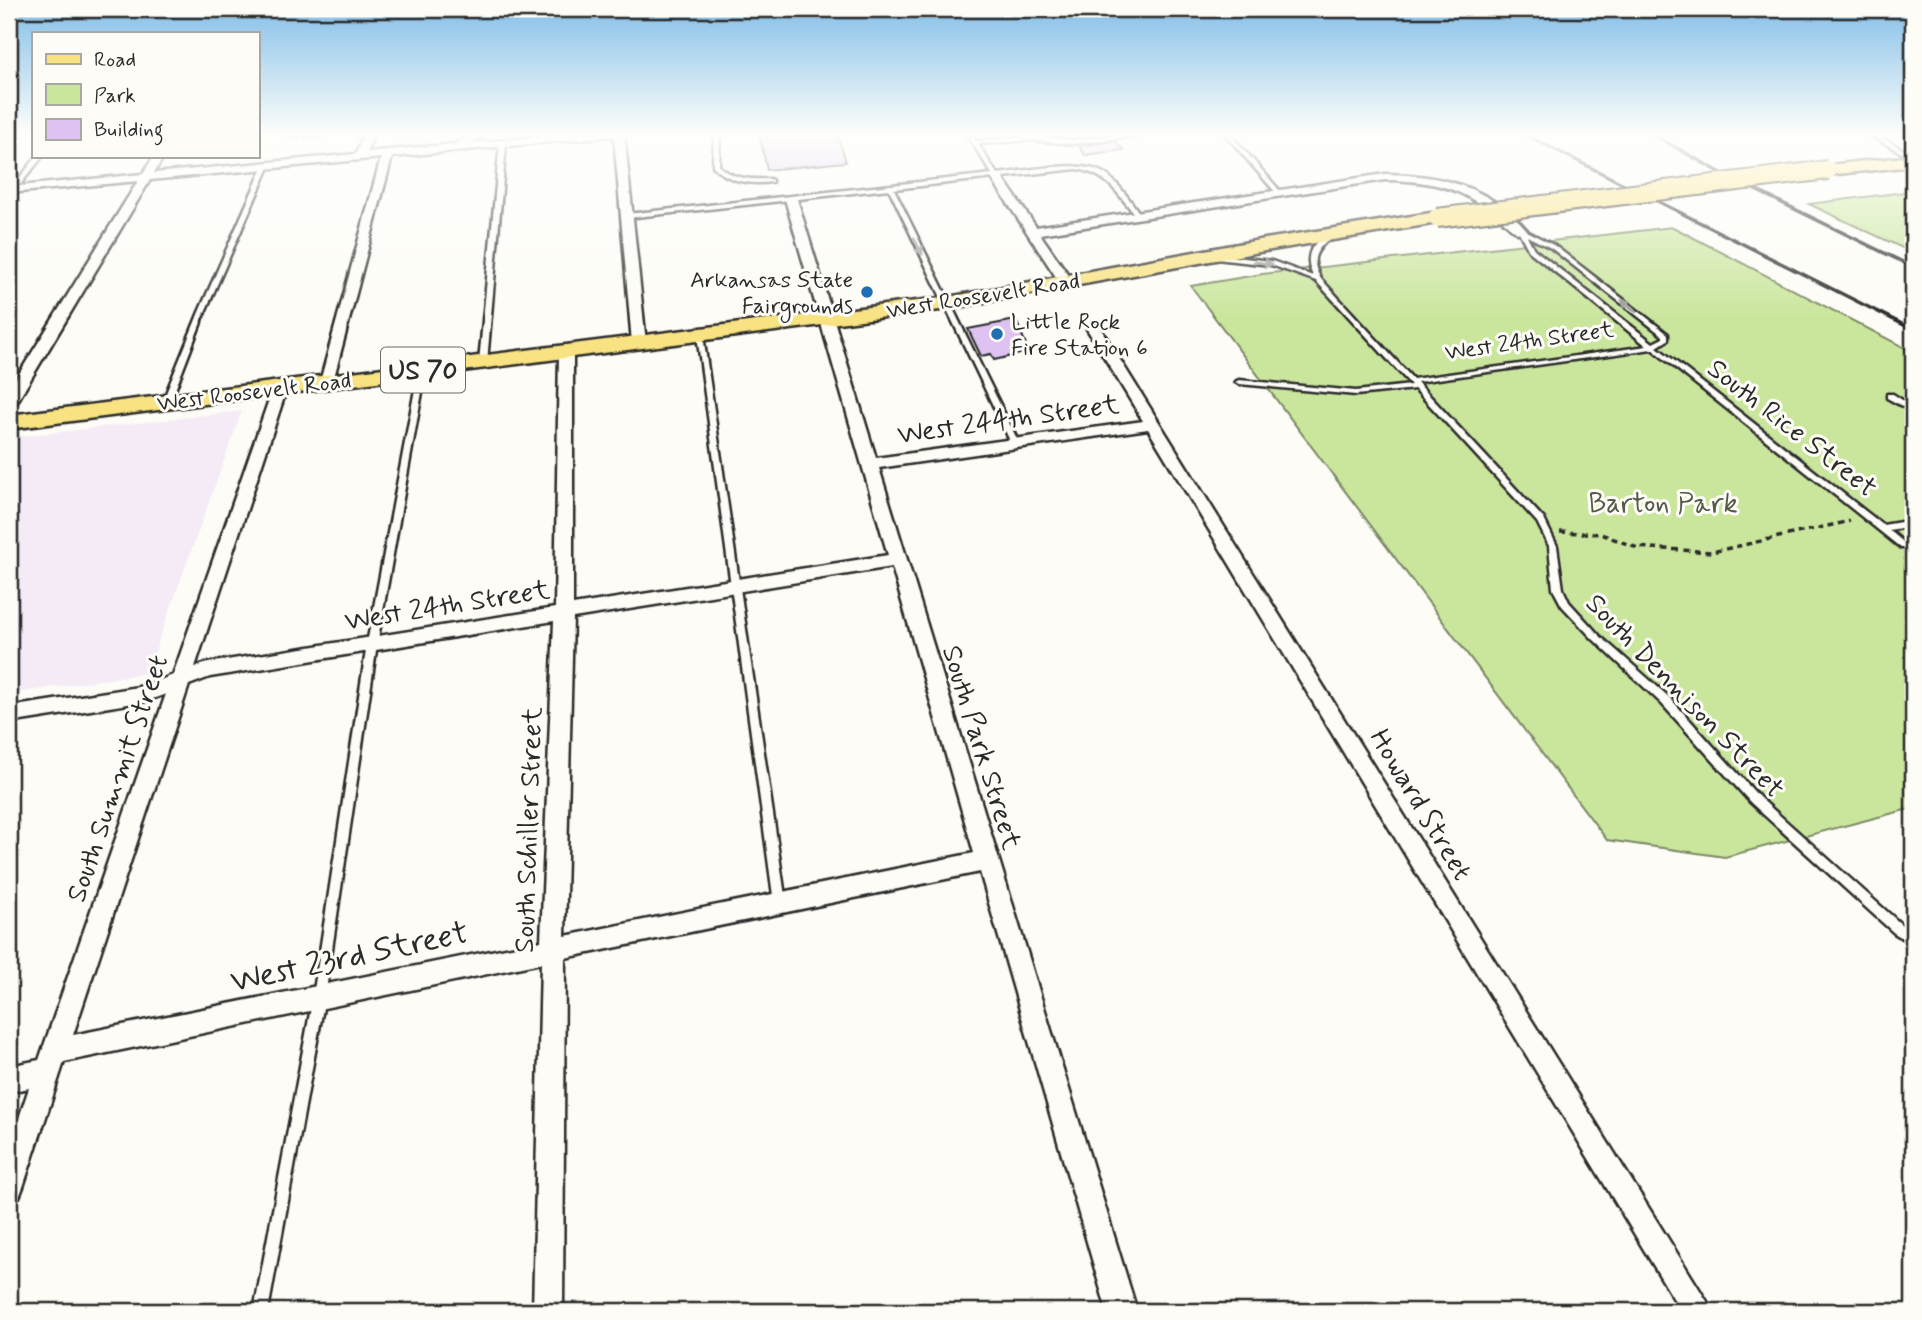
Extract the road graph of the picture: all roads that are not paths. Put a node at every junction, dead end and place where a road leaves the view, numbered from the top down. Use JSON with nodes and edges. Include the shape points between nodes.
{"nodes":[{"id":1,"x":134,"y":195,"type":"edge"},
{"id":2,"x":254,"y":195,"type":"edge"},
{"id":3,"x":377,"y":195,"type":"edge"},
{"id":4,"x":498,"y":195,"type":"edge"},
{"id":5,"x":624,"y":195,"type":"edge"},
{"id":6,"x":831,"y":195,"type":"edge"},
{"id":7,"x":894,"y":195,"type":"edge"},
{"id":8,"x":1009,"y":195,"type":"edge"},
{"id":9,"x":1121,"y":195,"type":"edge"},
{"id":10,"x":1269,"y":195,"type":"edge"},
{"id":11,"x":1478,"y":195,"type":"edge"},
{"id":12,"x":1628,"y":195,"type":"edge"},
{"id":13,"x":791,"y":199,"type":"junction"},
{"id":14,"x":1138,"y":215,"type":"junction"},
{"id":15,"x":627,"y":216,"type":"junction"},
{"id":16,"x":1034,"y":230,"type":"junction"},
{"id":17,"x":1521,"y":230,"type":"junction"},
{"id":18,"x":1330,"y":234,"type":"junction"},
{"id":19,"x":1205,"y":255,"type":"junction"},
{"id":20,"x":1318,"y":280,"type":"junction"},
{"id":21,"x":1067,"y":283,"type":"junction"},
{"id":22,"x":948,"y":303,"type":"junction"},
{"id":23,"x":824,"y":319,"type":"junction"},
{"id":24,"x":1094,"y":329,"type":"dead end"},
{"id":25,"x":700,"y":335,"type":"junction"},
{"id":26,"x":639,"y":343,"type":"junction"},
{"id":27,"x":1652,"y":347,"type":"junction"},
{"id":28,"x":566,"y":352,"type":"junction"},
{"id":29,"x":483,"y":362,"type":"junction"},
{"id":30,"x":422,"y":370,"type":"junction"},
{"id":31,"x":327,"y":382,"type":"junction"},
{"id":32,"x":1239,"y":382,"type":"dead end"},
{"id":33,"x":1415,"y":384,"type":"junction"},
{"id":34,"x":280,"y":388,"type":"junction"},
{"id":35,"x":1890,"y":396,"type":"dead end"},
{"id":36,"x":9,"y":402,"type":"edge"},
{"id":37,"x":166,"y":403,"type":"junction"},
{"id":38,"x":1913,"y":410,"type":"edge"},
{"id":39,"x":9,"y":422,"type":"edge"},
{"id":40,"x":1153,"y":424,"type":"junction"},
{"id":41,"x":1014,"y":443,"type":"junction"},
{"id":42,"x":870,"y":464,"type":"junction"},
{"id":43,"x":1913,"y":523,"type":"edge"},
{"id":44,"x":1881,"y":528,"type":"junction"},
{"id":45,"x":1904,"y":546,"type":"dead end"},
{"id":46,"x":897,"y":560,"type":"junction"},
{"id":47,"x":736,"y":586,"type":"junction"},
{"id":48,"x":564,"y":614,"type":"junction"},
{"id":49,"x":372,"y":644,"type":"junction"},
{"id":50,"x":181,"y":680,"type":"junction"},
{"id":51,"x":9,"y":715,"type":"edge"},
{"id":52,"x":989,"y":860,"type":"junction"},
{"id":53,"x":780,"y":904,"type":"junction"},
{"id":54,"x":1913,"y":939,"type":"edge"},
{"id":55,"x":553,"y":949,"type":"junction"},
{"id":56,"x":319,"y":996,"type":"junction"},
{"id":57,"x":51,"y":1061,"type":"junction"},
{"id":58,"x":9,"y":1079,"type":"edge"},
{"id":59,"x":9,"y":1187,"type":"edge"},
{"id":60,"x":261,"y":1311,"type":"edge"},
{"id":61,"x":548,"y":1311,"type":"edge"},
{"id":62,"x":1122,"y":1311,"type":"edge"},
{"id":63,"x":1698,"y":1311,"type":"edge"}],
"edges":[{"from":1,"to":36,"type":"street"},
{"from":2,"to":37,"type":"lane"},
{"from":3,"to":31,"type":"street"},
{"from":4,"to":29,"type":"lane"},
{"from":5,"to":15,"type":"street"},
{"from":6,"to":13,"type":"lane"},
{"from":7,"to":22,"type":"lane","one_way":true},
{"from":8,"to":16,"type":"street"},
{"from":9,"to":14,"type":"lane"},
{"from":10,"to":14,"type":"street","name":"South Rice Street"},
{"from":11,"to":17,"type":"street","name":"South Rice Street"},
{"from":12,"to":18,"type":"main road","name":"West Roosevelt Road","number":"US 70","bridge":true},
{"from":13,"to":15,"type":"lane"},
{"from":13,"to":23,"type":"street","name":"South Park Street"},
{"from":14,"to":16,"type":"street","name":"South Rice Street"},
{"from":15,"to":26,"type":"street"},
{"from":16,"to":21,"type":"street"},
{"from":17,"to":27,"type":"lane","name":"South Rice Street","via":[[1531,250]]},
{"from":27,"to":17,"type":"lane","name":"South Rice Street","one_way":true,"via":[[1666,335],[1553,247]]},
{"from":18,"to":19,"type":"main road","name":"West Roosevelt Road","number":"US 70"},
{"from":18,"to":20,"type":"lane","via":[[1310,258]]},
{"from":19,"to":20,"type":"lane","one_way":true,"via":[[1272,263]]},
{"from":19,"to":21,"type":"main road","name":"West Roosevelt Road","number":"US 70"},
{"from":20,"to":33,"type":"lane","name":"South Dennison Street"},
{"from":21,"to":22,"type":"main road","name":"West Roosevelt Road","number":"US 70"},
{"from":22,"to":23,"type":"main road","name":"West Roosevelt Road","number":"US 70"},
{"from":22,"to":41,"type":"lane"},
{"from":23,"to":25,"type":"main road","name":"West Roosevelt Road","number":"US 70"},
{"from":23,"to":42,"type":"street","name":"South Park Street"},
{"from":24,"to":40,"type":"street","name":"Howard Street"},
{"from":25,"to":26,"type":"main road","name":"West Roosevelt Road","number":"US 70"},
{"from":25,"to":47,"type":"lane"},
{"from":26,"to":28,"type":"main road","name":"West Roosevelt Road","number":"US 70"},
{"from":27,"to":33,"type":"lane","name":"West 24th Street"},
{"from":27,"to":44,"type":"lane","name":"South Rice Street"},
{"from":28,"to":29,"type":"main road","name":"West Roosevelt Road","number":"US 70"},
{"from":28,"to":48,"type":"street","name":"South Schiller Street"},
{"from":29,"to":30,"type":"main road","name":"West Roosevelt Road","number":"US 70"},
{"from":30,"to":31,"type":"main road","name":"West Roosevelt Road","number":"US 70"},
{"from":30,"to":49,"type":"lane"},
{"from":31,"to":34,"type":"main road","name":"West Roosevelt Road","number":"US 70"},
{"from":32,"to":33,"type":"lane","name":"West 24th Street","via":[[1356,393]]},
{"from":33,"to":54,"type":"lane","name":"South Dennison Street","via":[[1530,506],[1553,546],[1558,589],[1565,604],[1666,701],[1755,800]]},
{"from":34,"to":37,"type":"main road","name":"West Roosevelt Road","number":"US 70"},
{"from":34,"to":50,"type":"street","name":"South Summit Street"},
{"from":35,"to":38,"type":"lane"},
{"from":37,"to":39,"type":"main road","name":"West Roosevelt Road","number":"US 70"},
{"from":40,"to":41,"type":"street","name":"West 244th Street"},
{"from":40,"to":63,"type":"street","name":"Howard Street"},
{"from":41,"to":42,"type":"street","name":"West 244th Street"},
{"from":42,"to":46,"type":"street","name":"South Park Street"},
{"from":43,"to":44,"type":"lane"},
{"from":44,"to":45,"type":"lane","name":"South Rice Street"},
{"from":46,"to":47,"type":"street","name":"West 24th Street"},
{"from":46,"to":52,"type":"street","name":"South Park Street"},
{"from":47,"to":48,"type":"street","name":"West 24th Street"},
{"from":47,"to":53,"type":"lane"},
{"from":48,"to":49,"type":"street","name":"West 24th Street"},
{"from":48,"to":55,"type":"street","name":"South Schiller Street"},
{"from":49,"to":50,"type":"street","name":"West 24th Street","via":[[208,670]]},
{"from":49,"to":56,"type":"lane"},
{"from":50,"to":51,"type":"street","name":"West 24th Street","via":[[147,692]]},
{"from":50,"to":57,"type":"street","name":"South Summit Street"},
{"from":52,"to":53,"type":"street","name":"West 23rd Street"},
{"from":52,"to":62,"type":"street","name":"South Park Street"},
{"from":53,"to":55,"type":"street","name":"West 23rd Street"},
{"from":55,"to":56,"type":"street","name":"West 23rd Street"},
{"from":55,"to":61,"type":"street","name":"South Schiller Street"},
{"from":56,"to":57,"type":"street","name":"West 23rd Street"},
{"from":56,"to":60,"type":"lane"},
{"from":57,"to":58,"type":"street","name":"West 23rd Street"},
{"from":57,"to":59,"type":"street","name":"South Summit Street"}]}
